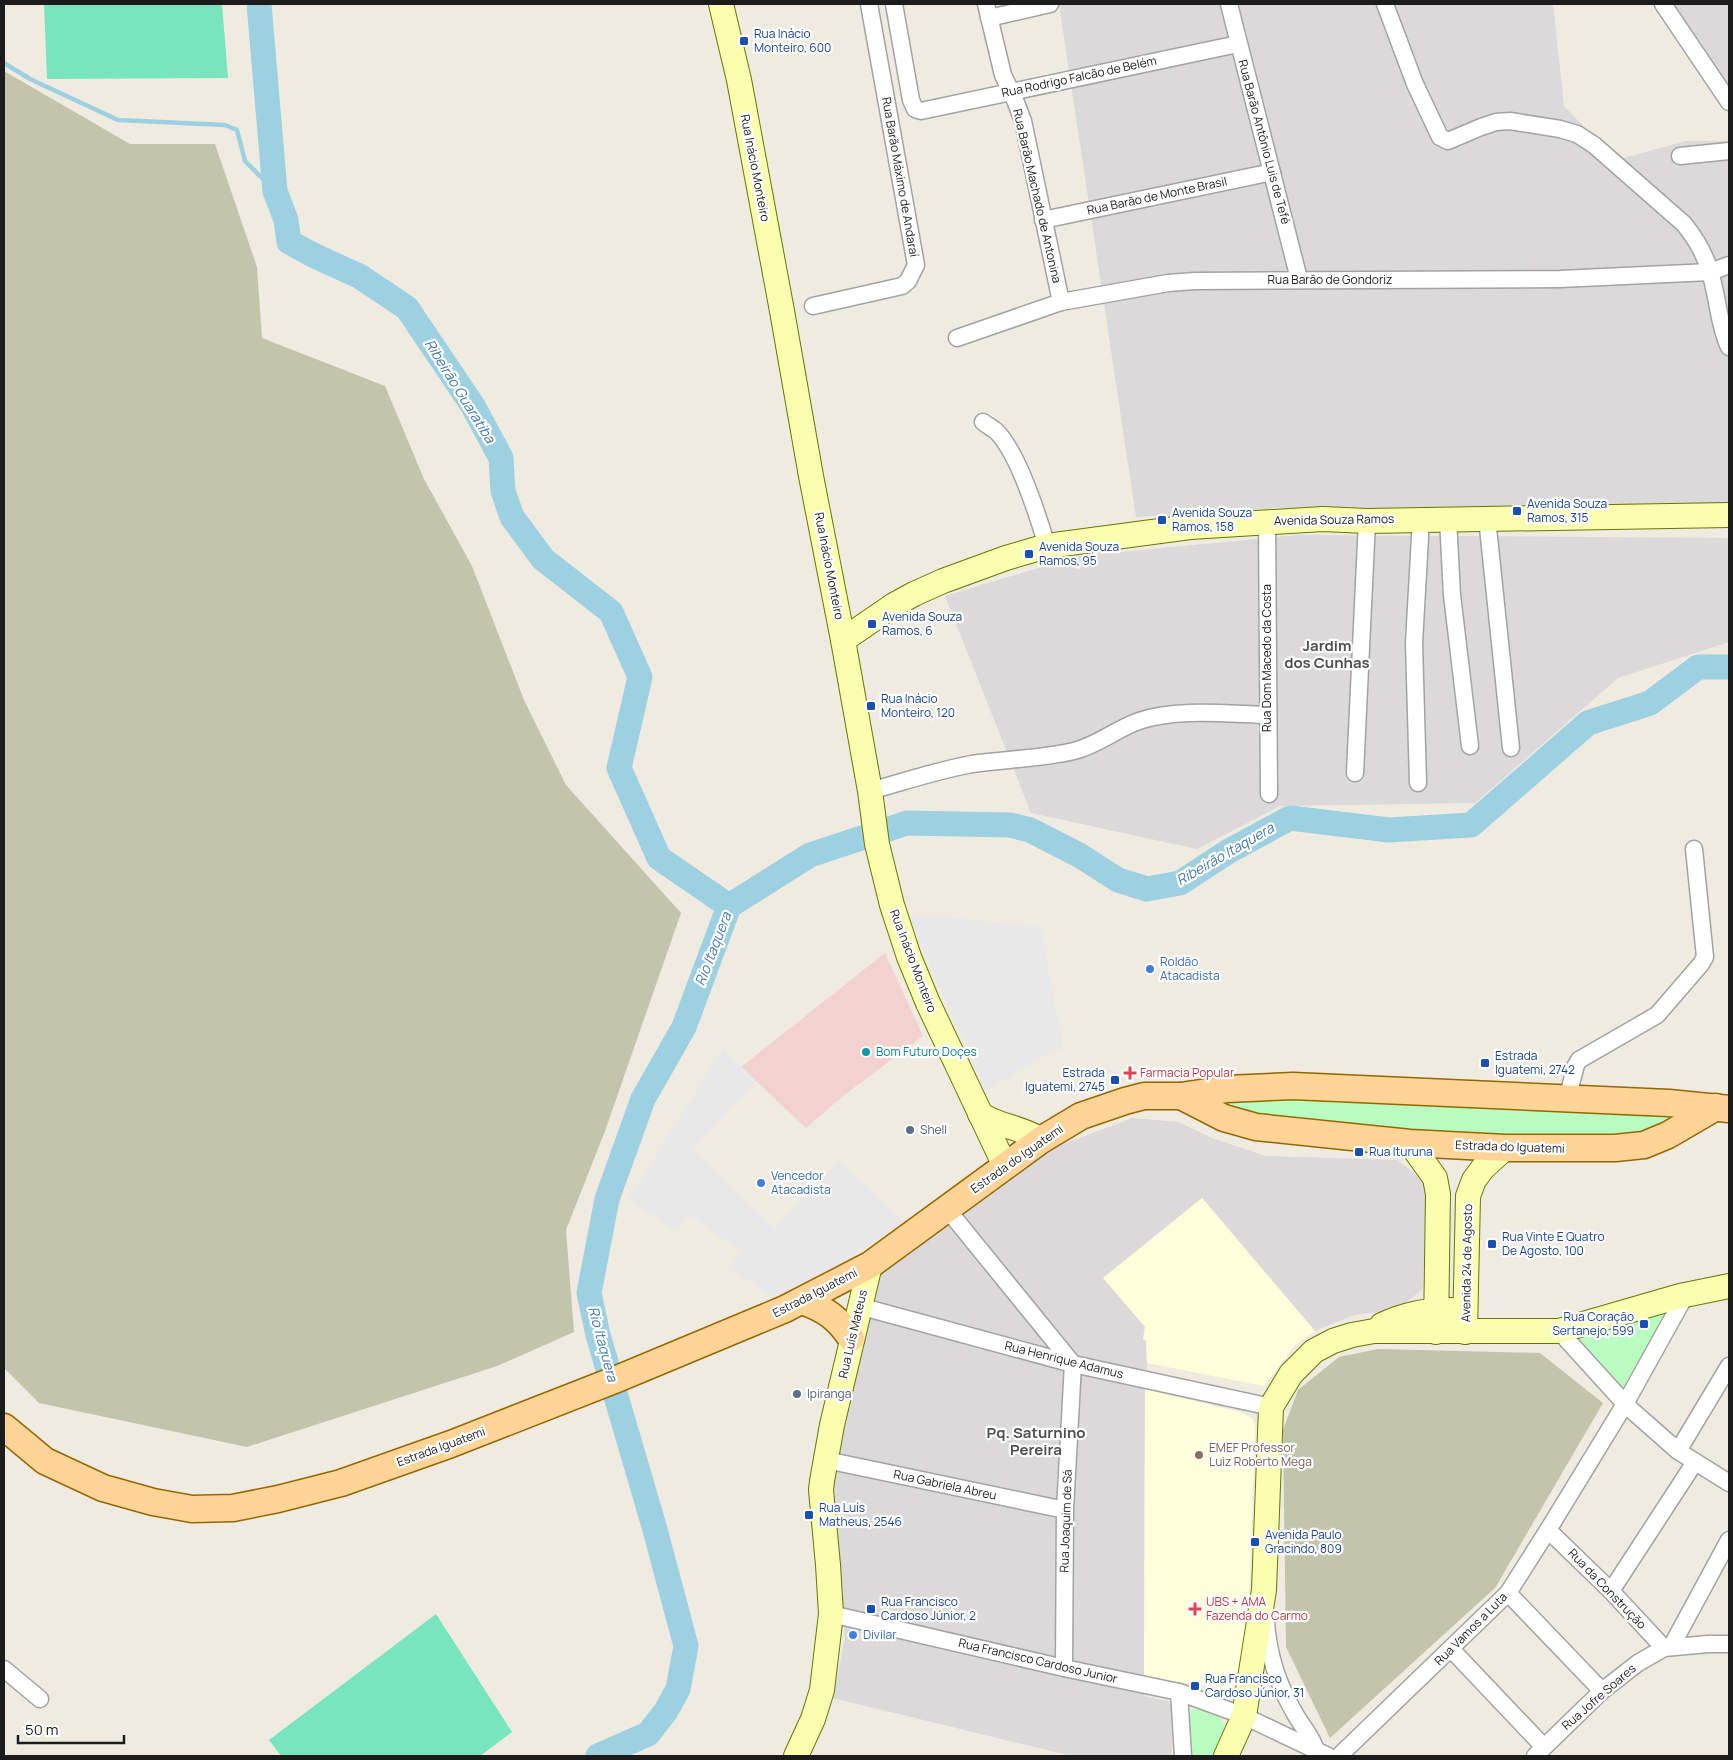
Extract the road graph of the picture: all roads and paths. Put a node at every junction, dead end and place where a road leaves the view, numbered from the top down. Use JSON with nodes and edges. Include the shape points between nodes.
{"nodes":[{"id":1,"x":721,"y":4,"type":"edge"},
{"id":2,"x":869,"y":4,"type":"edge"},
{"id":3,"x":894,"y":4,"type":"edge"},
{"id":4,"x":1050,"y":4,"type":"edge"},
{"id":5,"x":1229,"y":4,"type":"edge"},
{"id":6,"x":1385,"y":4,"type":"edge"},
{"id":7,"x":1663,"y":4,"type":"edge"},
{"id":8,"x":988,"y":11,"type":"edge"},
{"id":9,"x":1238,"y":44,"type":"junction"},
{"id":10,"x":1011,"y":92,"type":"junction"},
{"id":11,"x":1729,"y":102,"type":"edge"},
{"id":12,"x":1729,"y":151,"type":"edge"},
{"id":13,"x":1680,"y":156,"type":"dead end"},
{"id":14,"x":1272,"y":172,"type":"junction"},
{"id":15,"x":1043,"y":220,"type":"junction"},
{"id":16,"x":1729,"y":265,"type":"edge"},
{"id":17,"x":1710,"y":272,"type":"junction"},
{"id":18,"x":1299,"y":279,"type":"junction"},
{"id":19,"x":1061,"y":302,"type":"junction"},
{"id":20,"x":813,"y":306,"type":"dead end"},
{"id":21,"x":957,"y":338,"type":"dead end"},
{"id":22,"x":1729,"y":347,"type":"edge"},
{"id":23,"x":983,"y":422,"type":"dead end"},
{"id":24,"x":1729,"y":515,"type":"edge"},
{"id":25,"x":1487,"y":518,"type":"junction"},
{"id":26,"x":1421,"y":519,"type":"junction"},
{"id":27,"x":1448,"y":519,"type":"junction"},
{"id":28,"x":1267,"y":521,"type":"junction"},
{"id":29,"x":1367,"y":521,"type":"junction"},
{"id":30,"x":1047,"y":546,"type":"junction"},
{"id":31,"x":844,"y":640,"type":"junction"},
{"id":32,"x":1267,"y":715,"type":"junction"},
{"id":33,"x":1470,"y":746,"type":"dead end"},
{"id":34,"x":1511,"y":748,"type":"dead end"},
{"id":35,"x":1355,"y":772,"type":"dead end"},
{"id":36,"x":1418,"y":783,"type":"dead end"},
{"id":37,"x":870,"y":791,"type":"junction"},
{"id":38,"x":1269,"y":794,"type":"dead end"},
{"id":39,"x":1694,"y":849,"type":"dead end"},
{"id":40,"x":1227,"y":1089,"type":"junction"},
{"id":41,"x":1181,"y":1096,"type":"junction"},
{"id":42,"x":1567,"y":1099,"type":"junction"},
{"id":43,"x":1669,"y":1103,"type":"junction"},
{"id":44,"x":1723,"y":1108,"type":"edge"},
{"id":45,"x":980,"y":1114,"type":"junction"},
{"id":46,"x":1224,"y":1118,"type":"junction"},
{"id":47,"x":1668,"y":1135,"type":"junction"},
{"id":48,"x":1041,"y":1140,"type":"junction"},
{"id":49,"x":1410,"y":1143,"type":"junction"},
{"id":50,"x":1505,"y":1148,"type":"junction"},
{"id":51,"x":1005,"y":1166,"type":"junction"},
{"id":52,"x":1438,"y":1194,"type":"junction"},
{"id":53,"x":1468,"y":1196,"type":"junction"},
{"id":54,"x":947,"y":1208,"type":"junction"},
{"id":55,"x":870,"y":1264,"type":"junction"},
{"id":56,"x":1729,"y":1286,"type":"edge"},
{"id":57,"x":1685,"y":1296,"type":"junction"},
{"id":58,"x":802,"y":1301,"type":"junction"},
{"id":59,"x":859,"y":1306,"type":"junction"},
{"id":60,"x":1436,"y":1321,"type":"junction"},
{"id":61,"x":1465,"y":1321,"type":"junction"},
{"id":62,"x":1560,"y":1331,"type":"junction"},
{"id":63,"x":851,"y":1338,"type":"junction"},
{"id":64,"x":1073,"y":1364,"type":"junction"},
{"id":65,"x":1729,"y":1366,"type":"edge"},
{"id":66,"x":1624,"y":1404,"type":"junction"},
{"id":67,"x":1271,"y":1407,"type":"junction"},
{"id":68,"x":4,"y":1427,"type":"edge"},
{"id":69,"x":1678,"y":1451,"type":"junction"},
{"id":70,"x":826,"y":1460,"type":"junction"},
{"id":71,"x":1695,"y":1462,"type":"junction"},
{"id":72,"x":1729,"y":1482,"type":"edge"},
{"id":73,"x":1065,"y":1510,"type":"junction"},
{"id":74,"x":1548,"y":1530,"type":"junction"},
{"id":75,"x":1729,"y":1540,"type":"edge"},
{"id":76,"x":1264,"y":1590,"type":"junction"},
{"id":77,"x":1611,"y":1591,"type":"junction"},
{"id":78,"x":1508,"y":1593,"type":"junction"},
{"id":79,"x":831,"y":1614,"type":"junction"},
{"id":80,"x":1729,"y":1644,"type":"edge"},
{"id":81,"x":1668,"y":1648,"type":"junction"},
{"id":82,"x":1450,"y":1649,"type":"junction"},
{"id":83,"x":1064,"y":1668,"type":"junction"},
{"id":84,"x":4,"y":1669,"type":"edge"},
{"id":85,"x":1602,"y":1691,"type":"junction"},
{"id":86,"x":1179,"y":1692,"type":"junction"},
{"id":87,"x":40,"y":1699,"type":"dead end"},
{"id":88,"x":1244,"y":1716,"type":"junction"},
{"id":89,"x":1539,"y":1752,"type":"edge"},
{"id":90,"x":1320,"y":1754,"type":"edge"},
{"id":91,"x":796,"y":1756,"type":"edge"},
{"id":92,"x":1182,"y":1756,"type":"edge"},
{"id":93,"x":1226,"y":1756,"type":"edge"},
{"id":94,"x":1339,"y":1756,"type":"edge"}],
"edges":[{"from":1,"to":31,"type":"street","name":"Rua Inácio Monteiro","via":[[739,80]]},
{"from":2,"to":20,"type":"street","name":"Rua Barão Máximo de Andaraí","via":[[916,266],[902,286]]},
{"from":3,"to":10,"type":"street","name":"Rua Rodrigo Falcão de Belém","via":[[915,109],[921,111]]},
{"from":4,"to":8,"type":"street"},
{"from":5,"to":9,"type":"street","name":"Rua Barão Antônio Luis de Tefé"},
{"from":6,"to":17,"type":"street","via":[[1415,84],[1440,137],[1448,140],[1496,122],[1510,121],[1577,134],[1594,145],[1684,224],[1694,237]]},
{"from":7,"to":11,"type":"street"},
{"from":8,"to":10,"type":"street","name":"Rua Barão Machado de Antonina","via":[[1002,75]]},
{"from":9,"to":10,"type":"street","name":"Rua Rodrigo Falcão de Belém"},
{"from":9,"to":14,"type":"street","name":"Rua Barão Antônio Luis de Tefé"},
{"from":10,"to":15,"type":"street","name":"Rua Barão Machado de Antonina","via":[[1022,121]]},
{"from":12,"to":13,"type":"street"},
{"from":14,"to":15,"type":"street","name":"Rua Barão de Monte Brasil"},
{"from":14,"to":18,"type":"street","name":"Rua Barão Antônio Luis de Tefé"},
{"from":15,"to":19,"type":"street","name":"Rua Barão Machado de Antonina"},
{"from":16,"to":17,"type":"street","name":"Rua Barão de Gondoriz"},
{"from":17,"to":18,"type":"street","name":"Rua Barão de Gondoriz","via":[[1560,279]]},
{"from":17,"to":22,"type":"street"},
{"from":18,"to":19,"type":"street","name":"Rua Barão de Gondoriz","via":[[1177,282]]},
{"from":19,"to":21,"type":"street","name":"Rua Barão de Gondoriz"},
{"from":23,"to":30,"type":"street","via":[[997,432],[1012,456],[1035,507]]},
{"from":24,"to":25,"type":"street","name":"Avenida Souza Ramos"},
{"from":25,"to":27,"type":"street","name":"Avenida Souza Ramos"},
{"from":25,"to":34,"type":"street"},
{"from":26,"to":27,"type":"street","name":"Avenida Souza Ramos"},
{"from":26,"to":29,"type":"street","name":"Avenida Souza Ramos"},
{"from":26,"to":36,"type":"street","via":[[1414,643]]},
{"from":27,"to":33,"type":"street","via":[[1452,595]]},
{"from":28,"to":29,"type":"street","name":"Avenida Souza Ramos"},
{"from":28,"to":30,"type":"street","name":"Avenida Souza Ramos","via":[[1190,527]]},
{"from":28,"to":32,"type":"street","name":"Rua Dom Macedo da Costa"},
{"from":29,"to":35,"type":"street"},
{"from":30,"to":31,"type":"street","name":"Avenida Souza Ramos","via":[[942,581],[894,605]]},
{"from":31,"to":37,"type":"street","name":"Rua Inácio Monteiro"},
{"from":32,"to":37,"type":"street","via":[[1160,716],[1138,722],[1075,751],[972,764]]},
{"from":32,"to":38,"type":"street","name":"Rua Dom Macedo da Costa"},
{"from":37,"to":45,"type":"street","name":"Rua Inácio Monteiro","via":[[877,844],[909,957]]},
{"from":39,"to":42,"type":"street","via":[[1705,957],[1657,1015],[1579,1060]]},
{"from":40,"to":41,"type":"main road","name":"Estrada do Iguatemi"},
{"from":40,"to":42,"type":"main road","name":"Estrada do Iguatemi","via":[[1293,1086]]},
{"from":40,"to":46,"type":"main road","via":[[1219,1104]]},
{"from":41,"to":46,"type":"main road","name":"Estrada do Iguatemi"},
{"from":41,"to":48,"type":"main road","name":"Estrada do Iguatemi","via":[[1144,1096],[1106,1106]]},
{"from":42,"to":43,"type":"main road","name":"Estrada do Iguatemi"},
{"from":43,"to":44,"type":"main road","name":"Estrada do Iguatemi"},
{"from":43,"to":47,"type":"main road","via":[[1674,1119]]},
{"from":44,"to":47,"type":"main road","name":"Estrada do Iguatemi"},
{"from":45,"to":48,"type":"street","via":[[998,1124],[1024,1130]]},
{"from":45,"to":51,"type":"street","name":"Rua Inácio Monteiro"},
{"from":46,"to":49,"type":"main road","name":"Estrada do Iguatemi","via":[[1265,1128]]},
{"from":47,"to":50,"type":"main road","name":"Estrada do Iguatemi","via":[[1644,1145],[1622,1148]]},
{"from":48,"to":51,"type":"main road","name":"Estrada do Iguatemi"},
{"from":49,"to":50,"type":"main road","name":"Estrada do Iguatemi"},
{"from":49,"to":52,"type":"street","via":[[1435,1178]]},
{"from":50,"to":53,"type":"street","name":"Avenida 24 de Agosto","via":[[1483,1168]]},
{"from":51,"to":54,"type":"main road","name":"Estrada do Iguatemi"},
{"from":52,"to":53,"type":"street","via":[[1451,1186],[1460,1188]]},
{"from":52,"to":60,"type":"street"},
{"from":53,"to":61,"type":"street","name":"Avenida 24 de Agosto"},
{"from":54,"to":55,"type":"main road","name":"Estrada do Iguatemi"},
{"from":54,"to":64,"type":"street"},
{"from":55,"to":58,"type":"main road","name":"Estrada Iguatemi"},
{"from":55,"to":59,"type":"street","name":"Rua Luís Mateus"},
{"from":56,"to":57,"type":"street"},
{"from":57,"to":62,"type":"street"},
{"from":57,"to":66,"type":"street","name":"Rua Vamos a Luta"},
{"from":58,"to":63,"type":"main road","via":[[832,1316]]},
{"from":58,"to":68,"type":"main road","name":"Estrada Iguatemi","via":[[451,1444],[341,1483],[233,1508],[192,1509],[103,1488],[45,1461]]},
{"from":59,"to":63,"type":"street","name":"Rua Luís Mateus"},
{"from":59,"to":64,"type":"street","name":"Rua Henrique Adamus"},
{"from":60,"to":61,"type":"street"},
{"from":60,"to":67,"type":"street","via":[[1391,1320],[1374,1331],[1333,1341],[1314,1351],[1291,1374]]},
{"from":61,"to":62,"type":"street","via":[[1519,1332]]},
{"from":62,"to":66,"type":"street"},
{"from":63,"to":70,"type":"street","name":"Rua Luís Mateus"},
{"from":64,"to":67,"type":"street","name":"Rua Henrique Adamus"},
{"from":64,"to":73,"type":"street","name":"Rua Joaquim de Sá"},
{"from":65,"to":69,"type":"street"},
{"from":66,"to":69,"type":"street"},
{"from":66,"to":74,"type":"street","name":"Rua Vamos a Luta"},
{"from":67,"to":76,"type":"street"},
{"from":69,"to":71,"type":"street"},
{"from":70,"to":73,"type":"street","name":"Rua Gabriela Abreu"},
{"from":70,"to":79,"type":"street","name":"Rua Luís Mateus","via":[[821,1490]]},
{"from":71,"to":72,"type":"street"},
{"from":71,"to":77,"type":"street"},
{"from":73,"to":83,"type":"street","name":"Rua Joaquim de Sá"},
{"from":74,"to":77,"type":"street","name":"Rua da Construção"},
{"from":74,"to":78,"type":"street","name":"Rua Vamos a Luta"},
{"from":75,"to":81,"type":"street"},
{"from":76,"to":88,"type":"street"},
{"from":76,"to":90,"type":"street","via":[[1272,1664],[1293,1711]]},
{"from":77,"to":81,"type":"street","name":"Rua da Construção"},
{"from":78,"to":82,"type":"street","name":"Rua Vamos a Luta"},
{"from":78,"to":85,"type":"street"},
{"from":79,"to":83,"type":"street","name":"Rua Francisco Cardoso Junior"},
{"from":79,"to":91,"type":"street","name":"Rua Luís Mateus","via":[[822,1690]]},
{"from":80,"to":81,"type":"street","name":"Rua Jofre Soares"},
{"from":81,"to":85,"type":"street","name":"Rua Jofre Soares","via":[[1638,1663]]},
{"from":82,"to":89,"type":"street"},
{"from":82,"to":94,"type":"street","name":"Rua Vamos a Luta"},
{"from":83,"to":86,"type":"street","name":"Rua Francisco Cardoso Junior"},
{"from":84,"to":87,"type":"street"},
{"from":85,"to":89,"type":"street","name":"Rua Jofre Soares"},
{"from":86,"to":88,"type":"street","name":"Rua Francisco Cardoso Junior"},
{"from":86,"to":92,"type":"street"},
{"from":88,"to":90,"type":"street","name":"Rua Francisco Cardoso Junior"},
{"from":88,"to":93,"type":"street"}]}
